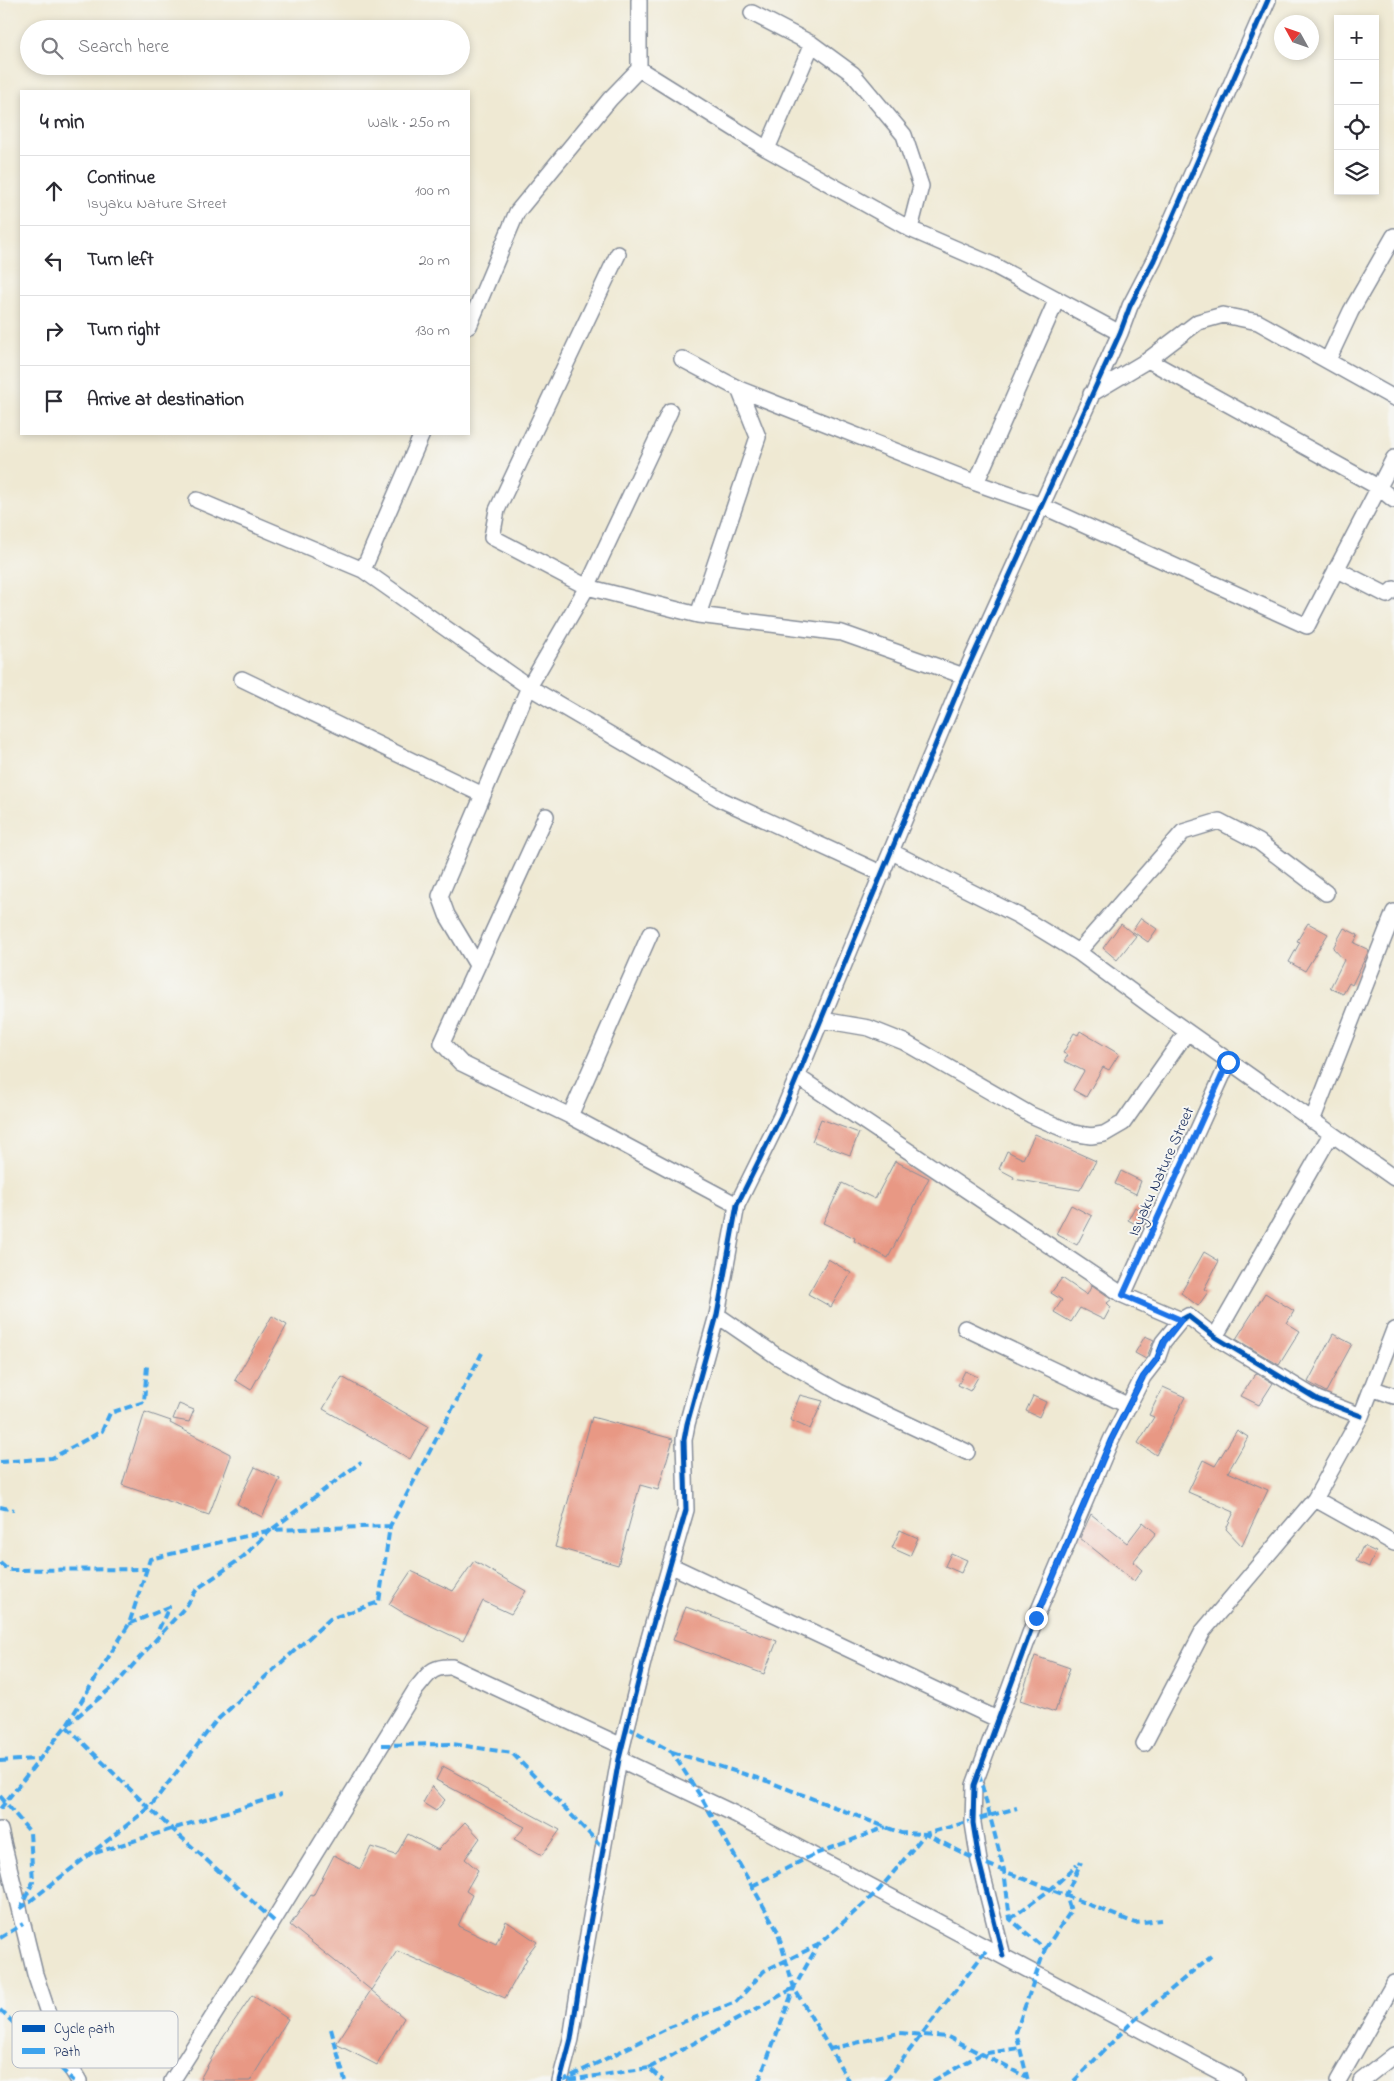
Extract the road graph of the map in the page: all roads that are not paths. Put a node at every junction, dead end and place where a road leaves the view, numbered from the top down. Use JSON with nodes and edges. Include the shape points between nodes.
{"nodes":[{"id":1,"x":640,"y":0,"type":"edge"},
{"id":2,"x":1268,"y":0,"type":"edge"},
{"id":3,"x":752,"y":13,"type":"dead end"},
{"id":4,"x":812,"y":44,"type":"junction"},
{"id":5,"x":639,"y":69,"type":"junction"},
{"id":6,"x":767,"y":149,"type":"junction"},
{"id":7,"x":910,"y":229,"type":"junction"},
{"id":8,"x":1394,"y":236,"type":"edge"},
{"id":9,"x":618,"y":254,"type":"dead end"},
{"id":10,"x":1057,"y":299,"type":"junction"},
{"id":11,"x":470,"y":324,"type":"edge"},
{"id":12,"x":1120,"y":333,"type":"junction"},
{"id":13,"x":682,"y":359,"type":"dead end"},
{"id":14,"x":1148,"y":360,"type":"junction"},
{"id":15,"x":1328,"y":360,"type":"junction"},
{"id":16,"x":739,"y":389,"type":"junction"},
{"id":17,"x":1091,"y":394,"type":"junction"},
{"id":18,"x":1394,"y":398,"type":"edge"},
{"id":19,"x":670,"y":410,"type":"dead end"},
{"id":20,"x":422,"y":435,"type":"edge"},
{"id":21,"x":1394,"y":458,"type":"edge"},
{"id":22,"x":976,"y":483,"type":"junction"},
{"id":23,"x":1378,"y":487,"type":"junction"},
{"id":24,"x":197,"y":500,"type":"dead end"},
{"id":25,"x":1394,"y":500,"type":"edge"},
{"id":26,"x":1042,"y":506,"type":"junction"},
{"id":27,"x":1336,"y":569,"type":"junction"},
{"id":28,"x":363,"y":570,"type":"junction"},
{"id":29,"x":588,"y":587,"type":"junction"},
{"id":30,"x":1394,"y":589,"type":"edge"},
{"id":31,"x":698,"y":616,"type":"junction"},
{"id":32,"x":964,"y":676,"type":"junction"},
{"id":33,"x":242,"y":679,"type":"dead end"},
{"id":34,"x":529,"y":687,"type":"junction"},
{"id":35,"x":483,"y":795,"type":"junction"},
{"id":36,"x":546,"y":816,"type":"dead end"},
{"id":37,"x":892,"y":852,"type":"junction"},
{"id":38,"x":883,"y":874,"type":"junction"},
{"id":39,"x":1326,"y":893,"type":"dead end"},
{"id":40,"x":1394,"y":912,"type":"edge"},
{"id":41,"x":650,"y":934,"type":"dead end"},
{"id":42,"x":1078,"y":952,"type":"junction"},
{"id":43,"x":477,"y":965,"type":"junction"},
{"id":44,"x":822,"y":1020,"type":"junction"},
{"id":45,"x":1187,"y":1032,"type":"junction"},
{"id":46,"x":1228,"y":1062,"type":"junction"},
{"id":47,"x":798,"y":1077,"type":"junction"},
{"id":48,"x":570,"y":1116,"type":"junction"},
{"id":49,"x":1312,"y":1121,"type":"junction"},
{"id":50,"x":1331,"y":1134,"type":"junction"},
{"id":51,"x":1394,"y":1178,"type":"edge"},
{"id":52,"x":737,"y":1205,"type":"junction"},
{"id":53,"x":1123,"y":1295,"type":"junction"},
{"id":54,"x":717,"y":1316,"type":"junction"},
{"id":55,"x":1181,"y":1320,"type":"junction"},
{"id":56,"x":965,"y":1328,"type":"dead end"},
{"id":57,"x":1394,"y":1330,"type":"edge"},
{"id":58,"x":1216,"y":1337,"type":"junction"},
{"id":59,"x":1371,"y":1388,"type":"junction"},
{"id":60,"x":1394,"y":1396,"type":"edge"},
{"id":61,"x":1129,"y":1406,"type":"junction"},
{"id":62,"x":1361,"y":1416,"type":"junction"},
{"id":63,"x":967,"y":1452,"type":"dead end"},
{"id":64,"x":1315,"y":1499,"type":"junction"},
{"id":65,"x":1394,"y":1543,"type":"edge"},
{"id":66,"x":670,"y":1565,"type":"junction"},
{"id":67,"x":997,"y":1719,"type":"junction"},
{"id":68,"x":1144,"y":1744,"type":"dead end"},
{"id":69,"x":621,"y":1753,"type":"junction"},
{"id":70,"x":0,"y":1830,"type":"edge"},
{"id":71,"x":1003,"y":1956,"type":"junction"},
{"id":72,"x":1394,"y":1983,"type":"edge"},
{"id":73,"x":47,"y":2011,"type":"edge"},
{"id":74,"x":1394,"y":2055,"type":"edge"},
{"id":75,"x":71,"y":2068,"type":"edge"},
{"id":76,"x":80,"y":2081,"type":"edge"},
{"id":77,"x":172,"y":2081,"type":"edge"},
{"id":78,"x":560,"y":2081,"type":"edge"},
{"id":79,"x":1237,"y":2081,"type":"edge"},
{"id":80,"x":1338,"y":2081,"type":"edge"},
{"id":81,"x":1361,"y":2081,"type":"edge"}],
"edges":[{"from":1,"to":5,"type":"street"},
{"from":2,"to":12,"type":"street"},
{"from":3,"to":4,"type":"street"},
{"from":4,"to":6,"type":"street"},
{"from":4,"to":7,"type":"street","via":[[853,74],[904,135],[921,186]]},
{"from":5,"to":6,"type":"street"},
{"from":5,"to":11,"type":"street","via":[[610,99],[517,212]]},
{"from":6,"to":7,"type":"street"},
{"from":7,"to":10,"type":"street","via":[[993,265]]},
{"from":8,"to":15,"type":"street","via":[[1351,311]]},
{"from":9,"to":29,"type":"street","via":[[497,510],[492,537]]},
{"from":10,"to":12,"type":"street"},
{"from":10,"to":22,"type":"street"},
{"from":12,"to":17,"type":"street"},
{"from":13,"to":16,"type":"street"},
{"from":14,"to":15,"type":"street","via":[[1198,322],[1223,315],[1258,322]]},
{"from":14,"to":17,"type":"street"},
{"from":14,"to":23,"type":"street"},
{"from":15,"to":18,"type":"street"},
{"from":16,"to":22,"type":"street"},
{"from":16,"to":31,"type":"street","via":[[758,437]]},
{"from":17,"to":26,"type":"street"},
{"from":19,"to":29,"type":"street"},
{"from":20,"to":28,"type":"street"},
{"from":21,"to":23,"type":"street"},
{"from":22,"to":26,"type":"street"},
{"from":23,"to":25,"type":"street"},
{"from":23,"to":27,"type":"street"},
{"from":24,"to":28,"type":"street"},
{"from":26,"to":27,"type":"street","via":[[1307,626]]},
{"from":26,"to":32,"type":"street"},
{"from":27,"to":30,"type":"street","via":[[1386,595]]},
{"from":28,"to":34,"type":"street"},
{"from":29,"to":31,"type":"street"},
{"from":29,"to":34,"type":"street"},
{"from":31,"to":32,"type":"street","via":[[842,633]]},
{"from":32,"to":37,"type":"street"},
{"from":33,"to":35,"type":"street"},
{"from":34,"to":35,"type":"street"},
{"from":34,"to":38,"type":"street","via":[[722,800]]},
{"from":35,"to":43,"type":"street","via":[[440,896]]},
{"from":36,"to":43,"type":"street"},
{"from":37,"to":38,"type":"street"},
{"from":37,"to":42,"type":"street","via":[[1019,916]]},
{"from":38,"to":44,"type":"street"},
{"from":39,"to":42,"type":"street","via":[[1258,842],[1219,821],[1183,832]]},
{"from":40,"to":49,"type":"street"},
{"from":41,"to":48,"type":"street"},
{"from":42,"to":45,"type":"street"},
{"from":43,"to":48,"type":"street","via":[[442,1043],[461,1064]]},
{"from":44,"to":45,"type":"street","via":[[870,1028],[904,1042],[1031,1115],[1073,1133],[1091,1136],[1104,1134],[1123,1123]]},
{"from":44,"to":47,"type":"street"},
{"from":45,"to":46,"type":"street"},
{"from":46,"to":49,"type":"street"},
{"from":46,"to":53,"type":"street","name":"Isyaku Nature Street"},
{"from":47,"to":52,"type":"street"},
{"from":47,"to":53,"type":"street"},
{"from":48,"to":52,"type":"street"},
{"from":49,"to":50,"type":"street"},
{"from":50,"to":51,"type":"street"},
{"from":50,"to":58,"type":"street"},
{"from":52,"to":54,"type":"street"},
{"from":53,"to":55,"type":"street"},
{"from":54,"to":63,"type":"street","via":[[838,1392]]},
{"from":54,"to":66,"type":"street","via":[[687,1424],[684,1440],[686,1510]]},
{"from":55,"to":58,"type":"street","via":[[1188,1316]]},
{"from":55,"to":61,"type":"street","via":[[1164,1342]]},
{"from":56,"to":61,"type":"street"},
{"from":57,"to":59,"type":"street"},
{"from":58,"to":62,"type":"street","via":[[1317,1399]]},
{"from":59,"to":60,"type":"street"},
{"from":59,"to":62,"type":"street"},
{"from":61,"to":67,"type":"street","via":[[1111,1440]]},
{"from":62,"to":64,"type":"street"},
{"from":64,"to":65,"type":"street"},
{"from":64,"to":68,"type":"street","via":[[1203,1631]]},
{"from":66,"to":67,"type":"street"},
{"from":66,"to":69,"type":"street"},
{"from":67,"to":71,"type":"street","via":[[974,1786],[973,1823],[979,1861]]},
{"from":69,"to":71,"type":"street"},
{"from":69,"to":77,"type":"street","via":[[452,1667],[439,1666],[428,1674]]},
{"from":69,"to":78,"type":"street","via":[[571,2039]]},
{"from":70,"to":73,"type":"street","via":[[35,1974]]},
{"from":71,"to":79,"type":"street"},
{"from":72,"to":80,"type":"street"},
{"from":74,"to":81,"type":"street"},
{"from":75,"to":76,"type":"street"}]}
